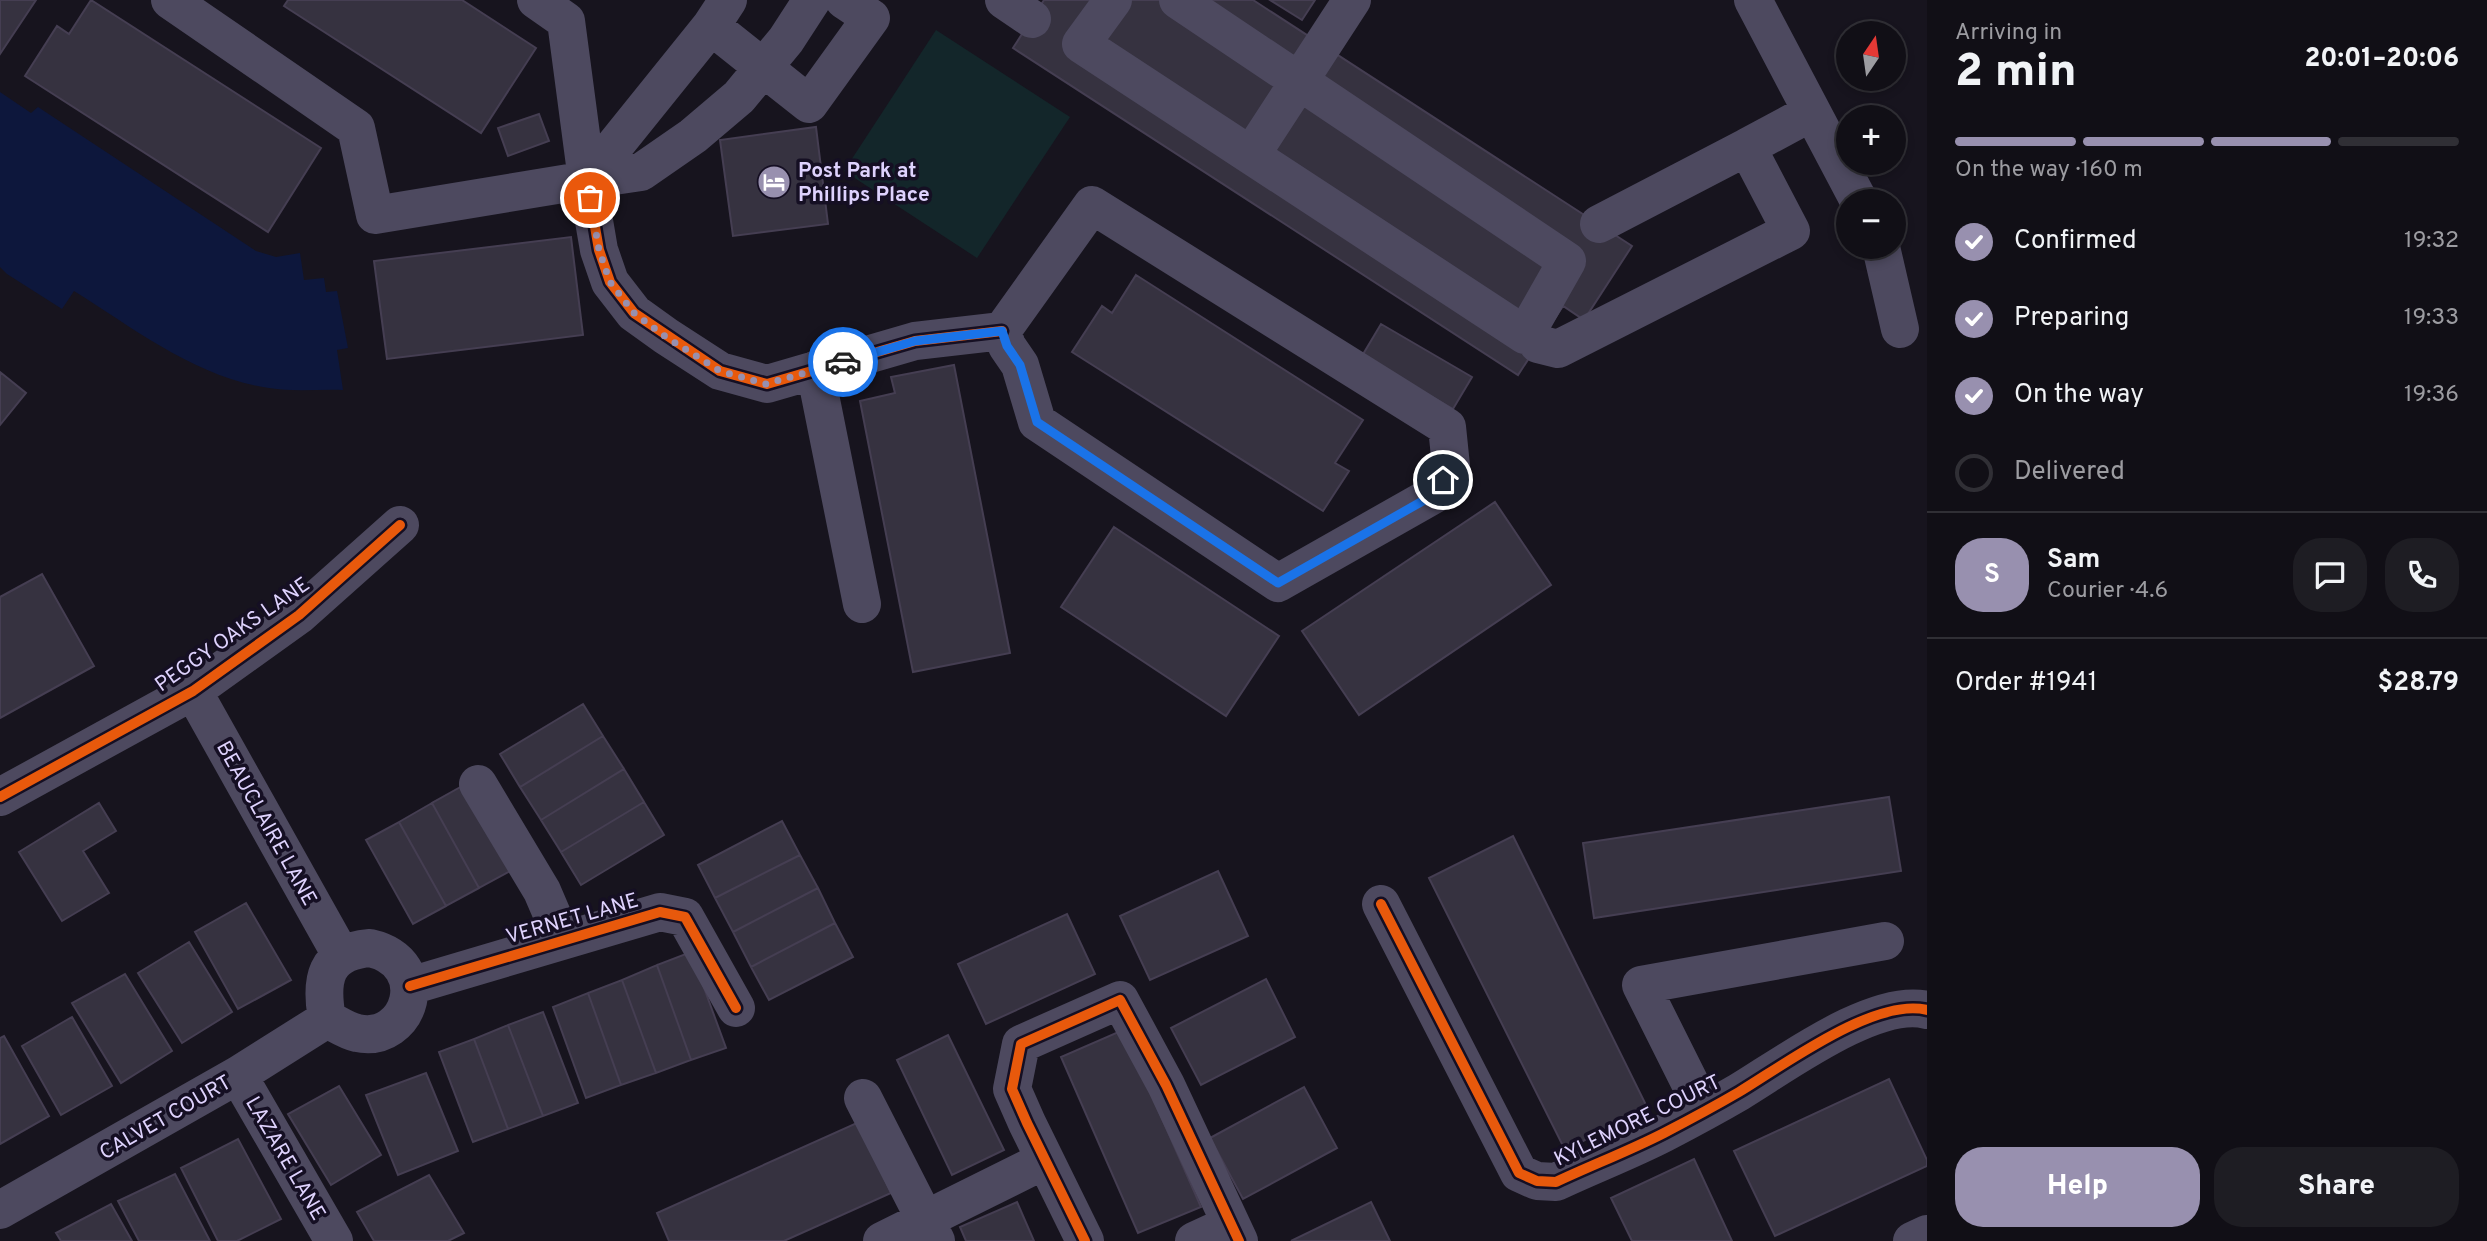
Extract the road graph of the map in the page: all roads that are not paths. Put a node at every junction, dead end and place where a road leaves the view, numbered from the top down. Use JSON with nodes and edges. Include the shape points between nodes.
{"nodes":[{"id":1,"x":170,"y":0,"type":"edge"},
{"id":2,"x":536,"y":0,"type":"edge"},
{"id":3,"x":812,"y":0,"type":"edge"},
{"id":4,"x":844,"y":0,"type":"edge"},
{"id":5,"x":1113,"y":0,"type":"edge"},
{"id":6,"x":1178,"y":0,"type":"edge"},
{"id":7,"x":1352,"y":0,"type":"edge"},
{"id":8,"x":1753,"y":0,"type":"edge"},
{"id":9,"x":719,"y":13,"type":"edge"},
{"id":10,"x":763,"y":68,"type":"junction"},
{"id":11,"x":1298,"y":81,"type":"junction"},
{"id":12,"x":1812,"y":112,"type":"junction"},
{"id":13,"x":1747,"y":147,"type":"junction"},
{"id":14,"x":1251,"y":155,"type":"junction"},
{"id":15,"x":587,"y":180,"type":"junction"},
{"id":16,"x":1853,"y":189,"type":"edge"},
{"id":17,"x":1599,"y":224,"type":"dead end"},
{"id":18,"x":1884,"y":259,"type":"edge"},
{"id":19,"x":1900,"y":329,"type":"dead end"},
{"id":20,"x":1002,"y":331,"type":"junction"},
{"id":21,"x":1538,"y":344,"type":"dead end"},
{"id":22,"x":815,"y":370,"type":"junction"},
{"id":23,"x":400,"y":525,"type":"dead end"},
{"id":24,"x":862,"y":604,"type":"dead end"},
{"id":25,"x":192,"y":691,"type":"junction"},
{"id":26,"x":478,"y":784,"type":"dead end"},
{"id":27,"x":0,"y":797,"type":"edge"},
{"id":28,"x":1381,"y":904,"type":"dead end"},
{"id":29,"x":563,"y":940,"type":"junction"},
{"id":30,"x":1885,"y":941,"type":"dead end"},
{"id":31,"x":341,"y":955,"type":"junction"},
{"id":32,"x":410,"y":986,"type":"junction"},
{"id":33,"x":736,"y":1008,"type":"dead end"},
{"id":34,"x":1927,"y":1010,"type":"edge"},
{"id":35,"x":327,"y":1019,"type":"junction"},
{"id":36,"x":238,"y":1075,"type":"junction"},
{"id":37,"x":863,"y":1098,"type":"dead end"},
{"id":38,"x":1704,"y":1111,"type":"junction"},
{"id":39,"x":1045,"y":1160,"type":"junction"},
{"id":40,"x":0,"y":1210,"type":"edge"},
{"id":41,"x":931,"y":1230,"type":"edge"},
{"id":42,"x":1235,"y":1233,"type":"edge"},
{"id":43,"x":1927,"y":1234,"type":"edge"},
{"id":44,"x":334,"y":1241,"type":"edge"},
{"id":45,"x":882,"y":1241,"type":"edge"},
{"id":46,"x":1084,"y":1241,"type":"edge"},
{"id":47,"x":1194,"y":1241,"type":"edge"},
{"id":48,"x":1912,"y":1241,"type":"edge"}],
"edges":[{"from":1,"to":15,"type":"street","via":[[356,128],[375,215]]},
{"from":2,"to":15,"type":"street","via":[[566,21]]},
{"from":3,"to":10,"type":"street"},
{"from":4,"to":10,"type":"street","via":[[871,18],[808,104]]},
{"from":5,"to":14,"type":"street","via":[[1081,44]]},
{"from":6,"to":11,"type":"street"},
{"from":7,"to":11,"type":"street"},
{"from":8,"to":12,"type":"street"},
{"from":9,"to":10,"type":"street"},
{"from":9,"to":15,"type":"street"},
{"from":10,"to":15,"type":"street","via":[[739,97],[641,172]]},
{"from":11,"to":14,"type":"street"},
{"from":11,"to":14,"type":"street","via":[[1567,261],[1525,335]]},
{"from":12,"to":13,"type":"street"},
{"from":12,"to":16,"type":"street"},
{"from":13,"to":17,"type":"street"},
{"from":13,"to":21,"type":"street","via":[[1791,231],[1558,349]]},
{"from":15,"to":22,"type":"street","via":[[599,250],[610,282],[634,313],[720,371],[766,384]]},
{"from":18,"to":19,"type":"street"},
{"from":20,"to":20,"type":"street","via":[[1020,365],[1037,422],[1278,583],[1435,494],[1451,466],[1447,426],[1092,205]]},
{"from":20,"to":22,"type":"street","via":[[915,341]]},
{"from":22,"to":24,"type":"street"},
{"from":23,"to":25,"type":"street","name":"PEGGY OAKS LANE","via":[[299,615]]},
{"from":25,"to":27,"type":"street","name":"PEGGY OAKS LANE"},
{"from":25,"to":31,"type":"street","name":"BEAUCLAIRE LANE"},
{"from":26,"to":29,"type":"street","via":[[542,891]]},
{"from":28,"to":38,"type":"street","name":"KYLEMORE COURT","via":[[1519,1173],[1537,1181],[1556,1182]]},
{"from":29,"to":32,"type":"street","name":"VERNET LANE"},
{"from":29,"to":33,"type":"street","name":"VERNET LANE","via":[[660,912],[685,917]]},
{"from":30,"to":38,"type":"street","via":[[1641,985]]},
{"from":31,"to":32,"type":"street","via":[[355,949],[384,951],[397,959]]},
{"from":31,"to":35,"type":"street","via":[[324,979]]},
{"from":32,"to":35,"type":"street","via":[[404,1013],[384,1031],[357,1034]]},
{"from":34,"to":38,"type":"street","name":"KYLEMORE COURT","via":[[1914,1006],[1875,1015]]},
{"from":35,"to":36,"type":"street","name":"CALVET COURT"},
{"from":36,"to":40,"type":"street","name":"CALVET COURT"},
{"from":36,"to":44,"type":"street","name":"LAZARE LANE"},
{"from":37,"to":41,"type":"street"},
{"from":39,"to":41,"type":"street"},
{"from":39,"to":42,"type":"street","via":[[1013,1088],[1021,1044],[1120,1000]]},
{"from":39,"to":46,"type":"street"},
{"from":41,"to":45,"type":"street"},
{"from":42,"to":47,"type":"street"},
{"from":43,"to":48,"type":"street"}]}
